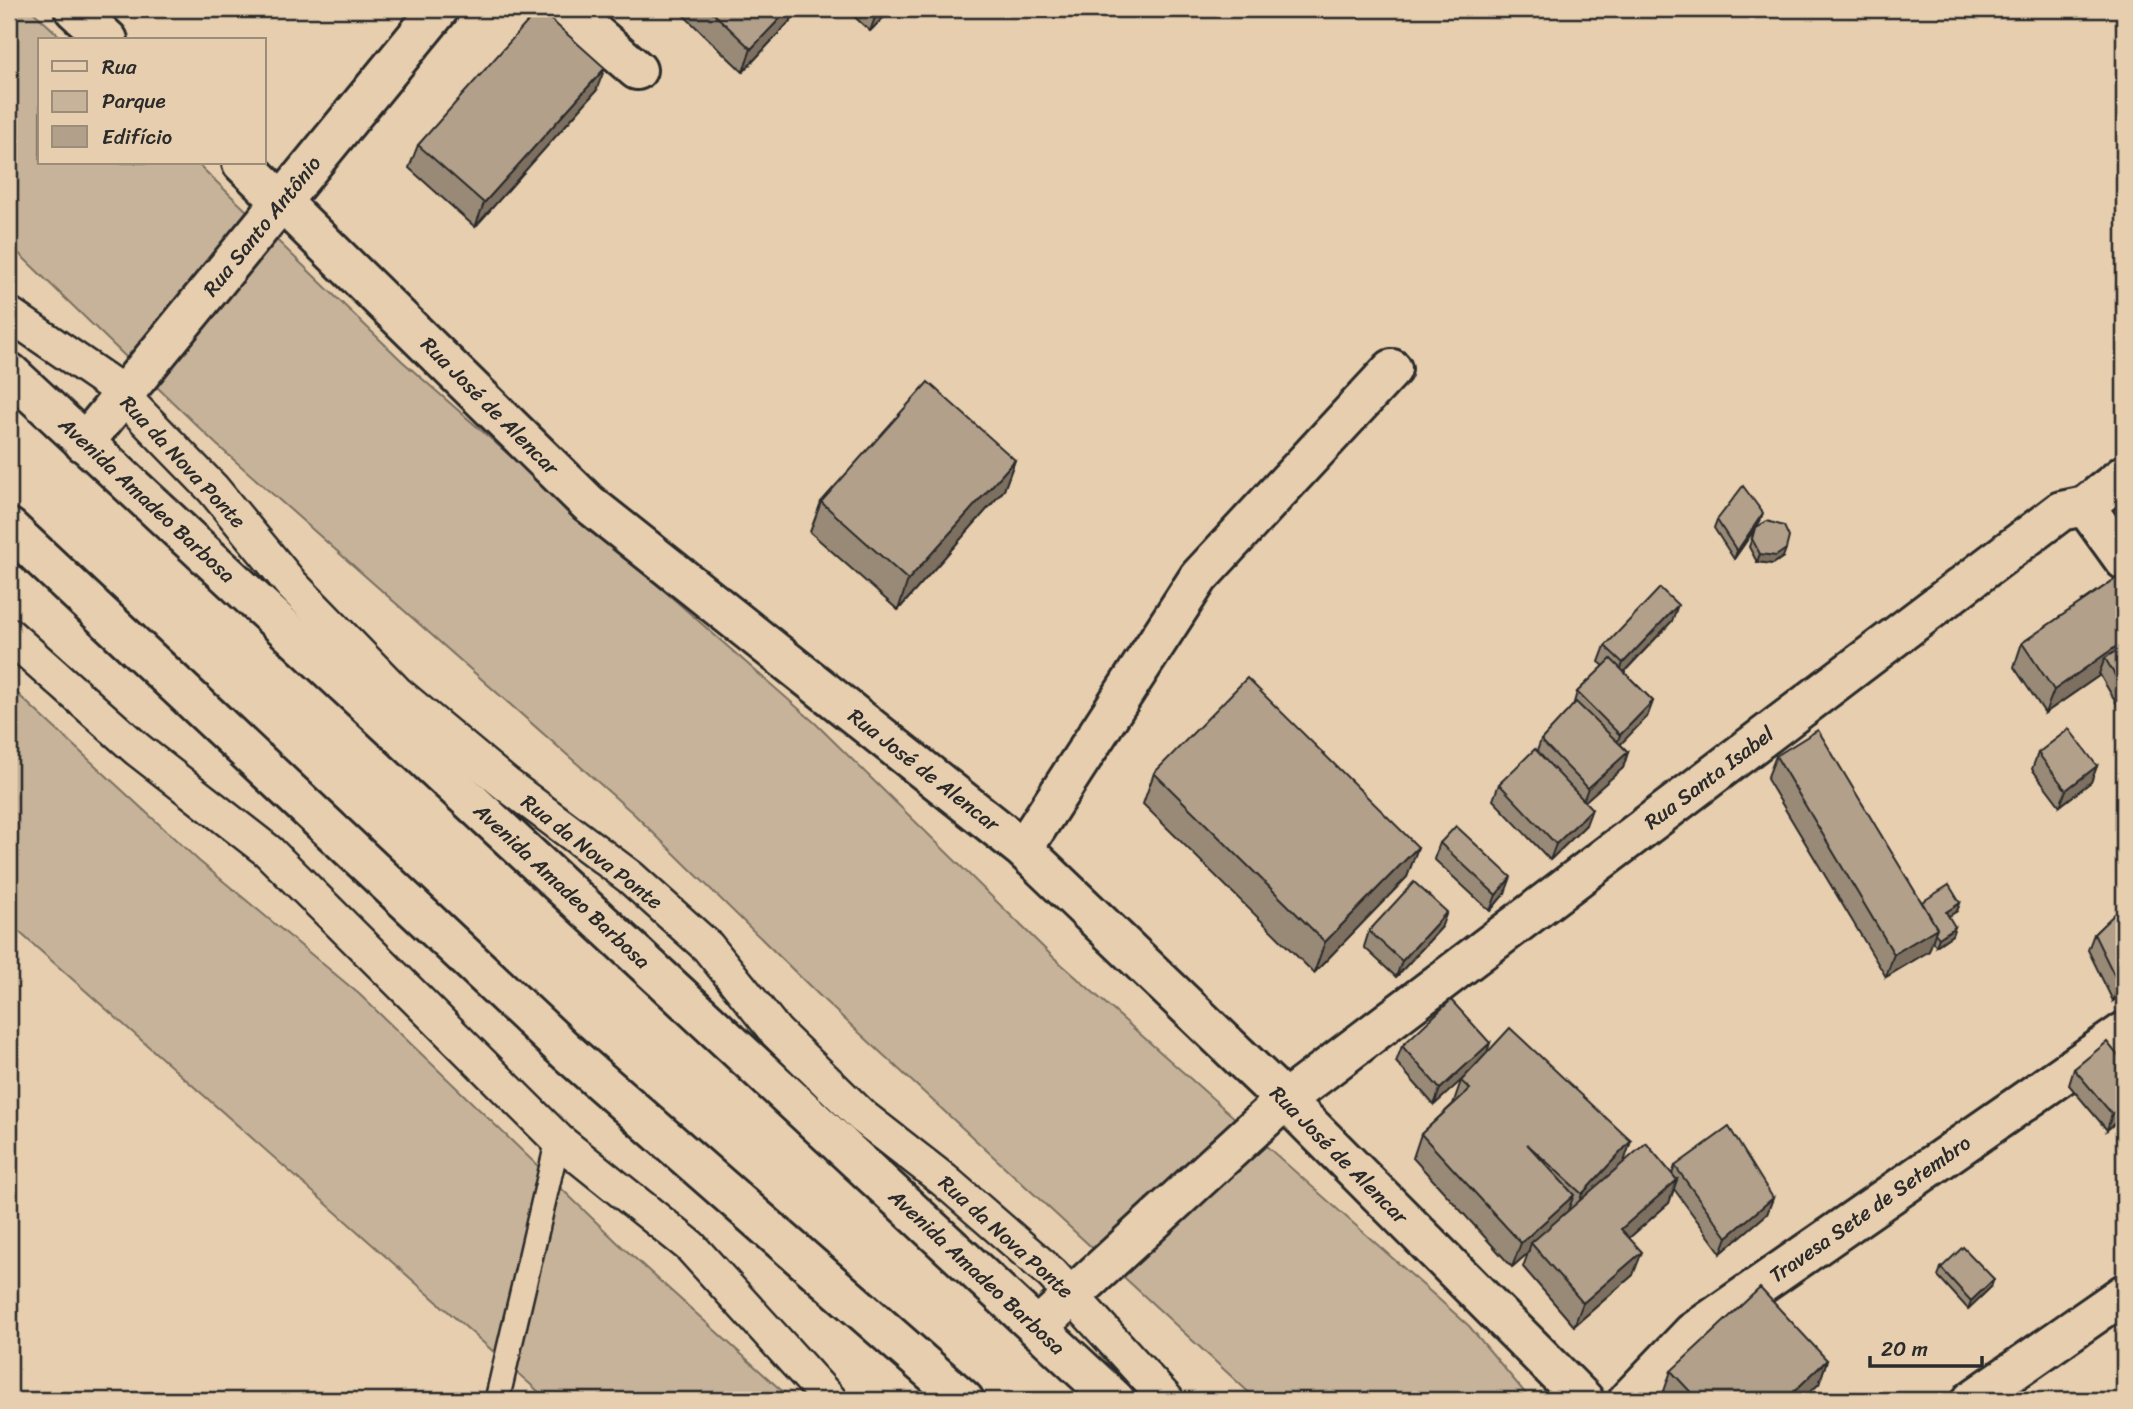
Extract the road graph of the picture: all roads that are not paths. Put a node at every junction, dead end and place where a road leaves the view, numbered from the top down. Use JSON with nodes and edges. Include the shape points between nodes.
{"nodes":[{"id":1,"x":74,"y":9,"type":"edge"},
{"id":2,"x":439,"y":9,"type":"edge"},
{"id":3,"x":566,"y":9,"type":"edge"},
{"id":4,"x":106,"y":38,"type":"edge"},
{"id":5,"x":637,"y":70,"type":"dead end"},
{"id":6,"x":243,"y":164,"type":"edge"},
{"id":7,"x":284,"y":201,"type":"junction"},
{"id":8,"x":9,"y":314,"type":"edge"},
{"id":9,"x":1392,"y":369,"type":"dead end"},
{"id":10,"x":9,"y":372,"type":"edge"},
{"id":11,"x":122,"y":396,"type":"junction"},
{"id":12,"x":85,"y":443,"type":"junction"},
{"id":13,"x":2124,"y":475,"type":"edge"},
{"id":14,"x":2085,"y":506,"type":"junction"},
{"id":15,"x":9,"y":528,"type":"edge"},
{"id":16,"x":2124,"y":560,"type":"edge"},
{"id":17,"x":9,"y":635,"type":"edge"},
{"id":18,"x":1023,"y":849,"type":"junction"},
{"id":19,"x":2124,"y":1032,"type":"edge"},
{"id":20,"x":1285,"y":1100,"type":"junction"},
{"id":21,"x":558,"y":1140,"type":"junction"},
{"id":22,"x":2124,"y":1294,"type":"edge"},
{"id":23,"x":1072,"y":1297,"type":"junction"},
{"id":24,"x":1037,"y":1328,"type":"junction"},
{"id":25,"x":497,"y":1400,"type":"edge"},
{"id":26,"x":830,"y":1400,"type":"edge"},
{"id":27,"x":964,"y":1400,"type":"edge"},
{"id":28,"x":1115,"y":1400,"type":"edge"},
{"id":29,"x":1167,"y":1400,"type":"edge"},
{"id":30,"x":1584,"y":1400,"type":"edge"},
{"id":31,"x":1628,"y":1400,"type":"edge"},
{"id":32,"x":1972,"y":1400,"type":"edge"}],
"edges":[{"from":1,"to":4,"type":"street"},
{"from":2,"to":7,"type":"street","name":"Rua Santo Antônio"},
{"from":3,"to":5,"type":"street"},
{"from":6,"to":7,"type":"street","name":"Rua José de Alencar"},
{"from":7,"to":11,"type":"street","name":"Rua Santo Antônio"},
{"from":7,"to":18,"type":"street","name":"Rua José de Alencar","via":[[588,503]]},
{"from":8,"to":11,"type":"street","name":"Rua da Nova Ponte"},
{"from":9,"to":18,"type":"street","via":[[1199,577]]},
{"from":10,"to":12,"type":"street","name":"Avenida Amadeo Barbosa"},
{"from":11,"to":12,"type":"street","name":"Rua Santo Antônio"},
{"from":11,"to":23,"type":"street","name":"Rua da Nova Ponte","via":[[213,489],[292,585],[397,693],[506,784],[630,877],[708,947],[776,1032],[863,1117],[946,1181]]},
{"from":12,"to":24,"type":"street","name":"Avenida Amadeo Barbosa"},
{"from":13,"to":14,"type":"street","name":"Rua Santa Isabel"},
{"from":14,"to":16,"type":"street"},
{"from":14,"to":20,"type":"street","name":"Rua Santa Isabel","via":[[2061,511]]},
{"from":15,"to":27,"type":"street","via":[[567,1052]]},
{"from":17,"to":21,"type":"street","via":[[137,749],[268,852]]},
{"from":18,"to":20,"type":"street","name":"Rua José de Alencar"},
{"from":19,"to":31,"type":"street","name":"Travesa Sete de Setembro","via":[[1693,1332]]},
{"from":20,"to":23,"type":"street","name":"Rua Santa Isabel"},
{"from":20,"to":30,"type":"street","name":"Rua José de Alencar"},
{"from":21,"to":25,"type":"lane"},
{"from":21,"to":26,"type":"street","via":[[691,1246]]},
{"from":22,"to":32,"type":"street"},
{"from":23,"to":24,"type":"street","name":"Rua Santa Isabel"},
{"from":23,"to":29,"type":"street","name":"Rua da Nova Ponte"},
{"from":24,"to":28,"type":"street","name":"Avenida Amadeo Barbosa"}]}
